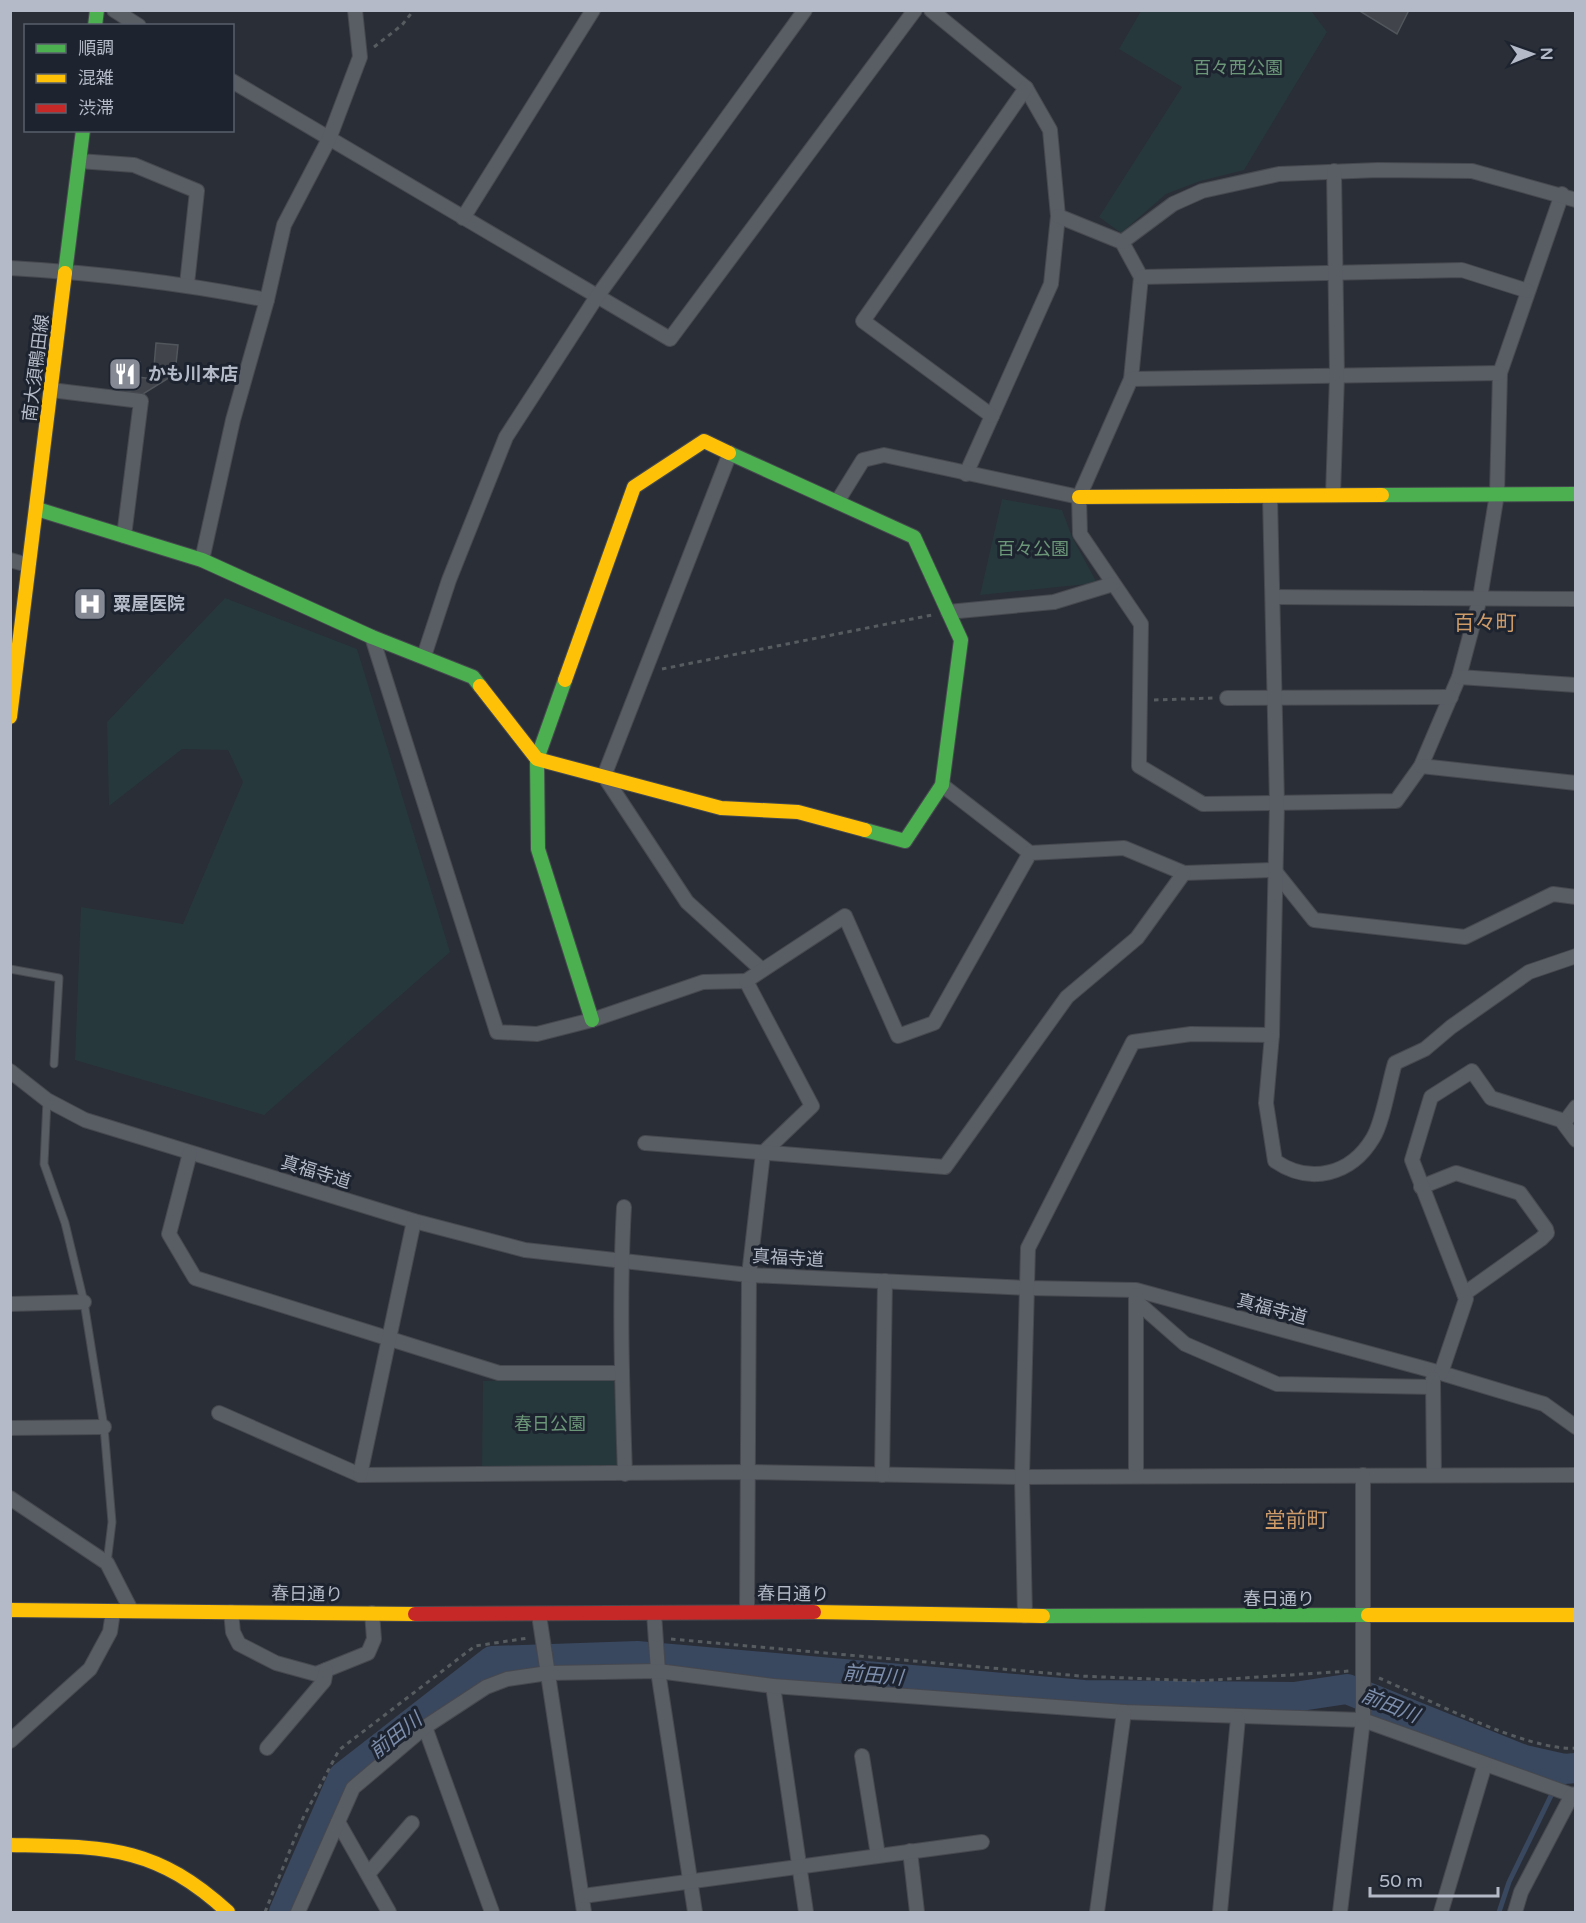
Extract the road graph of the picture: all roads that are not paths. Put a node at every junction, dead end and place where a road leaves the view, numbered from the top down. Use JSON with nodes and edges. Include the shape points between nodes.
{"nodes":[{"id":1,"x":114,"y":10,"type":"edge"},
{"id":2,"x":355,"y":10,"type":"edge"},
{"id":3,"x":593,"y":10,"type":"edge"},
{"id":4,"x":805,"y":10,"type":"edge"},
{"id":5,"x":915,"y":10,"type":"edge"},
{"id":6,"x":932,"y":10,"type":"edge"},
{"id":7,"x":136,"y":24,"type":"edge"},
{"id":8,"x":234,"y":82,"type":"edge"},
{"id":9,"x":1026,"y":88,"type":"junction"},
{"id":10,"x":82,"y":132,"type":"edge"},
{"id":11,"x":329,"y":139,"type":"junction"},
{"id":12,"x":79,"y":161,"type":"junction"},
{"id":13,"x":1334,"y":171,"type":"junction"},
{"id":14,"x":1562,"y":194,"type":"junction"},
{"id":15,"x":1575,"y":200,"type":"edge"},
{"id":16,"x":1058,"y":216,"type":"junction"},
{"id":17,"x":463,"y":218,"type":"junction"},
{"id":18,"x":1122,"y":242,"type":"junction"},
{"id":19,"x":10,"y":268,"type":"edge"},
{"id":20,"x":66,"y":271,"type":"junction"},
{"id":21,"x":1336,"y":273,"type":"junction"},
{"id":22,"x":1141,"y":277,"type":"junction"},
{"id":23,"x":187,"y":284,"type":"junction"},
{"id":24,"x":1528,"y":291,"type":"junction"},
{"id":25,"x":596,"y":298,"type":"junction"},
{"id":26,"x":267,"y":300,"type":"junction"},
{"id":27,"x":1500,"y":373,"type":"junction"},
{"id":28,"x":1337,"y":376,"type":"junction"},
{"id":29,"x":1131,"y":379,"type":"junction"},
{"id":30,"x":51,"y":390,"type":"junction"},
{"id":31,"x":992,"y":416,"type":"junction"},
{"id":32,"x":730,"y":453,"type":"junction"},
{"id":33,"x":966,"y":474,"type":"junction"},
{"id":34,"x":1497,"y":494,"type":"junction"},
{"id":35,"x":1575,"y":494,"type":"edge"},
{"id":36,"x":1333,"y":495,"type":"junction"},
{"id":37,"x":1079,"y":497,"type":"junction"},
{"id":38,"x":1270,"y":497,"type":"junction"},
{"id":39,"x":837,"y":502,"type":"junction"},
{"id":40,"x":37,"y":509,"type":"junction"},
{"id":41,"x":124,"y":536,"type":"junction"},
{"id":42,"x":10,"y":560,"type":"edge"},
{"id":43,"x":202,"y":560,"type":"junction"},
{"id":44,"x":28,"y":565,"type":"junction"},
{"id":45,"x":1113,"y":585,"type":"junction"},
{"id":46,"x":1273,"y":597,"type":"junction"},
{"id":47,"x":1480,"y":598,"type":"junction"},
{"id":48,"x":1575,"y":598,"type":"edge"},
{"id":49,"x":948,"y":612,"type":"junction"},
{"id":50,"x":372,"y":637,"type":"junction"},
{"id":51,"x":424,"y":656,"type":"junction"},
{"id":52,"x":1459,"y":677,"type":"junction"},
{"id":53,"x":1575,"y":685,"type":"edge"},
{"id":54,"x":1275,"y":696,"type":"junction"},
{"id":55,"x":1450,"y":697,"type":"junction"},
{"id":56,"x":1227,"y":698,"type":"road end"},
{"id":57,"x":10,"y":717,"type":"edge"},
{"id":58,"x":537,"y":759,"type":"junction"},
{"id":59,"x":1420,"y":766,"type":"junction"},
{"id":60,"x":604,"y":776,"type":"junction"},
{"id":61,"x":1575,"y":783,"type":"edge"},
{"id":62,"x":942,"y":785,"type":"junction"},
{"id":63,"x":1277,"y":804,"type":"junction"},
{"id":64,"x":1030,"y":854,"type":"junction"},
{"id":65,"x":1274,"y":870,"type":"junction"},
{"id":66,"x":1184,"y":873,"type":"junction"},
{"id":67,"x":1575,"y":897,"type":"edge"},
{"id":68,"x":1575,"y":956,"type":"edge"},
{"id":69,"x":10,"y":969,"type":"edge"},
{"id":70,"x":762,"y":970,"type":"junction"},
{"id":71,"x":746,"y":981,"type":"junction"},
{"id":72,"x":592,"y":1020,"type":"junction"},
{"id":73,"x":1272,"y":1035,"type":"junction"},
{"id":74,"x":54,"y":1064,"type":"dead end"},
{"id":75,"x":10,"y":1071,"type":"edge"},
{"id":76,"x":47,"y":1100,"type":"junction"},
{"id":77,"x":1575,"y":1107,"type":"edge"},
{"id":78,"x":1564,"y":1123,"type":"junction"},
{"id":79,"x":1575,"y":1140,"type":"edge"},
{"id":80,"x":645,"y":1143,"type":"dead end"},
{"id":81,"x":190,"y":1153,"type":"junction"},
{"id":82,"x":763,"y":1153,"type":"junction"},
{"id":83,"x":1421,"y":1187,"type":"junction"},
{"id":84,"x":624,"y":1207,"type":"dead end"},
{"id":85,"x":414,"y":1221,"type":"junction"},
{"id":86,"x":621,"y":1259,"type":"junction"},
{"id":87,"x":749,"y":1275,"type":"junction"},
{"id":88,"x":885,"y":1281,"type":"junction"},
{"id":89,"x":1027,"y":1288,"type":"junction"},
{"id":90,"x":1464,"y":1294,"type":"junction"},
{"id":91,"x":1136,"y":1295,"type":"junction"},
{"id":92,"x":84,"y":1302,"type":"junction"},
{"id":93,"x":10,"y":1304,"type":"edge"},
{"id":94,"x":389,"y":1338,"type":"junction"},
{"id":95,"x":1437,"y":1372,"type":"junction"},
{"id":96,"x":621,"y":1373,"type":"junction"},
{"id":97,"x":1433,"y":1387,"type":"junction"},
{"id":98,"x":219,"y":1413,"type":"dead end"},
{"id":99,"x":104,"y":1427,"type":"junction"},
{"id":100,"x":1575,"y":1427,"type":"edge"},
{"id":101,"x":10,"y":1428,"type":"edge"},
{"id":102,"x":748,"y":1473,"type":"junction"},
{"id":103,"x":625,"y":1474,"type":"junction"},
{"id":104,"x":360,"y":1475,"type":"junction"},
{"id":105,"x":882,"y":1475,"type":"junction"},
{"id":106,"x":1363,"y":1475,"type":"junction"},
{"id":107,"x":1434,"y":1475,"type":"junction"},
{"id":108,"x":1575,"y":1475,"type":"edge"},
{"id":109,"x":1136,"y":1476,"type":"junction"},
{"id":110,"x":1022,"y":1477,"type":"junction"},
{"id":111,"x":10,"y":1498,"type":"edge"},
{"id":112,"x":107,"y":1563,"type":"junction"},
{"id":113,"x":10,"y":1610,"type":"edge"},
{"id":114,"x":131,"y":1610,"type":"junction"},
{"id":115,"x":231,"y":1611,"type":"junction"},
{"id":116,"x":747,"y":1611,"type":"junction"},
{"id":117,"x":113,"y":1612,"type":"junction"},
{"id":118,"x":372,"y":1613,"type":"junction"},
{"id":119,"x":654,"y":1613,"type":"junction"},
{"id":120,"x":1575,"y":1615,"type":"edge"},
{"id":121,"x":539,"y":1616,"type":"junction"},
{"id":122,"x":1025,"y":1616,"type":"junction"},
{"id":123,"x":1362,"y":1617,"type":"junction"},
{"id":124,"x":326,"y":1670,"type":"junction"},
{"id":125,"x":658,"y":1671,"type":"junction"},
{"id":126,"x":548,"y":1673,"type":"junction"},
{"id":127,"x":774,"y":1686,"type":"junction"},
{"id":128,"x":1124,"y":1712,"type":"junction"},
{"id":129,"x":1238,"y":1718,"type":"junction"},
{"id":130,"x":1363,"y":1720,"type":"junction"},
{"id":131,"x":425,"y":1727,"type":"junction"},
{"id":132,"x":10,"y":1741,"type":"edge"},
{"id":133,"x":267,"y":1748,"type":"dead end"},
{"id":134,"x":862,"y":1755,"type":"dead end"},
{"id":135,"x":1485,"y":1764,"type":"junction"},
{"id":136,"x":1574,"y":1795,"type":"edge"},
{"id":137,"x":338,"y":1822,"type":"junction"},
{"id":138,"x":412,"y":1823,"type":"dead end"},
{"id":139,"x":982,"y":1842,"type":"dead end"},
{"id":140,"x":10,"y":1845,"type":"edge"},
{"id":141,"x":910,"y":1851,"type":"junction"},
{"id":142,"x":878,"y":1855,"type":"junction"},
{"id":143,"x":799,"y":1865,"type":"junction"},
{"id":144,"x":368,"y":1874,"type":"junction"},
{"id":145,"x":690,"y":1881,"type":"junction"},
{"id":146,"x":583,"y":1896,"type":"junction"},
{"id":147,"x":228,"y":1912,"type":"edge"},
{"id":148,"x":298,"y":1912,"type":"edge"},
{"id":149,"x":390,"y":1912,"type":"edge"},
{"id":150,"x":492,"y":1912,"type":"edge"},
{"id":151,"x":584,"y":1912,"type":"edge"},
{"id":152,"x":695,"y":1912,"type":"edge"},
{"id":153,"x":806,"y":1912,"type":"edge"},
{"id":154,"x":917,"y":1912,"type":"edge"},
{"id":155,"x":1097,"y":1912,"type":"edge"},
{"id":156,"x":1220,"y":1912,"type":"edge"},
{"id":157,"x":1340,"y":1912,"type":"edge"},
{"id":158,"x":1441,"y":1912,"type":"edge"},
{"id":159,"x":1515,"y":1912,"type":"edge"}],
"edges":[{"from":1,"to":7,"type":"street"},
{"from":2,"to":11,"type":"street","via":[[360,57]]},
{"from":3,"to":17,"type":"street"},
{"from":4,"to":25,"type":"street"},
{"from":5,"to":25,"type":"street","via":[[670,339]]},
{"from":6,"to":9,"type":"street"},
{"from":8,"to":11,"type":"street"},
{"from":9,"to":16,"type":"street","via":[[1050,130]]},
{"from":9,"to":31,"type":"street","via":[[863,321]]},
{"from":10,"to":12,"type":"street","name":"南大須鴨田線"},
{"from":11,"to":17,"type":"street"},
{"from":11,"to":26,"type":"street","via":[[284,225]]},
{"from":12,"to":20,"type":"street","name":"南大須鴨田線"},
{"from":12,"to":23,"type":"street","via":[[134,165],[197,191]]},
{"from":13,"to":14,"type":"street","via":[[1472,171]]},
{"from":13,"to":18,"type":"street","via":[[1280,174],[1202,191],[1173,204]]},
{"from":13,"to":21,"type":"street"},
{"from":14,"to":15,"type":"street"},
{"from":14,"to":24,"type":"street"},
{"from":16,"to":18,"type":"street"},
{"from":16,"to":31,"type":"street","via":[[1050,284]]},
{"from":17,"to":25,"type":"street"},
{"from":18,"to":22,"type":"street"},
{"from":19,"to":20,"type":"street"},
{"from":20,"to":23,"type":"street"},
{"from":20,"to":30,"type":"street","name":"南大須鴨田線"},
{"from":21,"to":22,"type":"street"},
{"from":21,"to":24,"type":"street","via":[[1462,270]]},
{"from":21,"to":28,"type":"street"},
{"from":22,"to":29,"type":"street"},
{"from":23,"to":26,"type":"street"},
{"from":24,"to":27,"type":"street"},
{"from":25,"to":51,"type":"street","via":[[506,437],[449,580]]},
{"from":26,"to":43,"type":"street","via":[[233,420]]},
{"from":27,"to":28,"type":"street"},
{"from":27,"to":34,"type":"street"},
{"from":28,"to":29,"type":"street"},
{"from":28,"to":36,"type":"street"},
{"from":29,"to":37,"type":"street"},
{"from":30,"to":40,"type":"street","name":"南大須鴨田線"},
{"from":30,"to":41,"type":"street","via":[[141,401]]},
{"from":31,"to":33,"type":"street"},
{"from":32,"to":39,"type":"street"},
{"from":32,"to":58,"type":"street","via":[[704,441],[634,487]]},
{"from":32,"to":60,"type":"street"},
{"from":33,"to":37,"type":"street"},
{"from":33,"to":39,"type":"street","via":[[884,455],[863,460]]},
{"from":34,"to":35,"type":"street"},
{"from":34,"to":36,"type":"street"},
{"from":34,"to":47,"type":"street"},
{"from":36,"to":38,"type":"street"},
{"from":37,"to":38,"type":"street"},
{"from":37,"to":45,"type":"street","via":[[1080,534]]},
{"from":38,"to":46,"type":"street"},
{"from":39,"to":49,"type":"street","via":[[914,537]]},
{"from":40,"to":41,"type":"street"},
{"from":40,"to":44,"type":"street","name":"南大須鴨田線"},
{"from":41,"to":43,"type":"street"},
{"from":42,"to":44,"type":"street"},
{"from":43,"to":50,"type":"street"},
{"from":44,"to":57,"type":"street","name":"南大須鴨田線"},
{"from":45,"to":49,"type":"street","via":[[1054,602]]},
{"from":45,"to":63,"type":"street","via":[[1141,624],[1139,766],[1203,804]]},
{"from":46,"to":47,"type":"street"},
{"from":46,"to":54,"type":"street"},
{"from":47,"to":48,"type":"street"},
{"from":47,"to":52,"type":"street"},
{"from":49,"to":62,"type":"street","via":[[962,640]]},
{"from":50,"to":51,"type":"street"},
{"from":50,"to":72,"type":"street","via":[[497,1032],[537,1034]]},
{"from":51,"to":58,"type":"street","via":[[473,677]]},
{"from":52,"to":53,"type":"street"},
{"from":52,"to":55,"type":"street"},
{"from":54,"to":55,"type":"street"},
{"from":54,"to":56,"type":"street"},
{"from":54,"to":63,"type":"street"},
{"from":55,"to":59,"type":"street"},
{"from":58,"to":60,"type":"street"},
{"from":58,"to":72,"type":"street","via":[[538,849]]},
{"from":59,"to":61,"type":"street"},
{"from":59,"to":63,"type":"street","via":[[1396,801]]},
{"from":60,"to":62,"type":"street","via":[[721,808],[798,812],[905,841]]},
{"from":60,"to":70,"type":"street","via":[[687,902]]},
{"from":62,"to":64,"type":"street"},
{"from":63,"to":65,"type":"street"},
{"from":64,"to":66,"type":"street","via":[[1124,848]]},
{"from":64,"to":70,"type":"street","via":[[934,1023],[898,1036],[844,916]]},
{"from":65,"to":66,"type":"street"},
{"from":65,"to":67,"type":"street","via":[[1314,920],[1465,937],[1553,894]]},
{"from":65,"to":73,"type":"street"},
{"from":66,"to":82,"type":"street","via":[[1137,938],[1067,997],[945,1167]]},
{"from":68,"to":73,"type":"street","via":[[1529,972],[1425,1049],[1395,1062],[1374,1137],[1356,1159],[1334,1171],[1313,1176],[1275,1161],[1266,1103]]},
{"from":69,"to":74,"type":"lane","via":[[59,978]]},
{"from":70,"to":71,"type":"street"},
{"from":71,"to":72,"type":"street","via":[[702,982]]},
{"from":71,"to":82,"type":"street","via":[[812,1106]]},
{"from":73,"to":89,"type":"street","via":[[1191,1034],[1133,1042],[1029,1248]]},
{"from":75,"to":76,"type":"street","name":"真福寺道"},
{"from":76,"to":81,"type":"street","name":"真福寺道","via":[[85,1120]]},
{"from":76,"to":92,"type":"lane","via":[[44,1164],[65,1223]]},
{"from":77,"to":78,"type":"street"},
{"from":78,"to":79,"type":"street"},
{"from":78,"to":83,"type":"street","via":[[1491,1098],[1472,1071],[1468,1071],[1428,1103],[1412,1160]]},
{"from":80,"to":82,"type":"street"},
{"from":81,"to":85,"type":"street","name":"真福寺道"},
{"from":81,"to":94,"type":"street","via":[[169,1234],[195,1278]]},
{"from":82,"to":87,"type":"street"},
{"from":83,"to":90,"type":"street"},
{"from":83,"to":90,"type":"street","via":[[1456,1173],[1510,1190],[1523,1195],[1546,1229],[1541,1239]]},
{"from":84,"to":86,"type":"street"},
{"from":85,"to":86,"type":"street","name":"真福寺道","via":[[525,1250]]},
{"from":85,"to":94,"type":"street"},
{"from":86,"to":87,"type":"street","name":"真福寺道"},
{"from":86,"to":96,"type":"street"},
{"from":87,"to":88,"type":"street","name":"真福寺道"},
{"from":87,"to":102,"type":"street"},
{"from":88,"to":89,"type":"street","name":"真福寺道"},
{"from":88,"to":105,"type":"street"},
{"from":89,"to":91,"type":"street","name":"真福寺道"},
{"from":89,"to":110,"type":"street"},
{"from":90,"to":95,"type":"street","via":[[1467,1304]]},
{"from":91,"to":95,"type":"street","name":"真福寺道"},
{"from":91,"to":97,"type":"street","via":[[1185,1344],[1277,1384]]},
{"from":91,"to":109,"type":"street"},
{"from":92,"to":93,"type":"street"},
{"from":92,"to":99,"type":"lane"},
{"from":94,"to":96,"type":"street","via":[[500,1373]]},
{"from":94,"to":104,"type":"street"},
{"from":95,"to":97,"type":"street"},
{"from":95,"to":100,"type":"street","name":"真福寺道","via":[[1544,1404]]},
{"from":96,"to":103,"type":"street"},
{"from":97,"to":107,"type":"street"},
{"from":98,"to":104,"type":"street"},
{"from":99,"to":101,"type":"street"},
{"from":99,"to":112,"type":"lane","via":[[111,1522]]},
{"from":102,"to":103,"type":"street"},
{"from":102,"to":105,"type":"street"},
{"from":102,"to":116,"type":"street"},
{"from":103,"to":104,"type":"street"},
{"from":105,"to":110,"type":"street"},
{"from":106,"to":107,"type":"street"},
{"from":106,"to":109,"type":"street"},
{"from":106,"to":123,"type":"street"},
{"from":107,"to":108,"type":"street"},
{"from":109,"to":110,"type":"street"},
{"from":110,"to":122,"type":"street"},
{"from":111,"to":112,"type":"street"},
{"from":112,"to":114,"type":"street"},
{"from":113,"to":117,"type":"street","name":"春日通り"},
{"from":114,"to":115,"type":"street","name":"春日通り"},
{"from":114,"to":117,"type":"street","name":"春日通り"},
{"from":115,"to":118,"type":"street","name":"春日通り"},
{"from":115,"to":124,"type":"street","via":[[233,1632],[239,1644],[276,1663],[316,1674]]},
{"from":116,"to":119,"type":"street","name":"春日通り"},
{"from":116,"to":122,"type":"street","name":"春日通り"},
{"from":117,"to":132,"type":"street","via":[[110,1632],[90,1669]]},
{"from":118,"to":121,"type":"street","name":"春日通り"},
{"from":118,"to":124,"type":"street","via":[[374,1639],[368,1653]]},
{"from":119,"to":121,"type":"street","name":"春日通り"},
{"from":119,"to":125,"type":"street"},
{"from":120,"to":123,"type":"street","name":"春日通り"},
{"from":121,"to":126,"type":"street"},
{"from":122,"to":123,"type":"street","name":"春日通り"},
{"from":123,"to":130,"type":"street"},
{"from":124,"to":133,"type":"street","via":[[324,1681]]},
{"from":125,"to":126,"type":"street"},
{"from":125,"to":127,"type":"street"},
{"from":125,"to":145,"type":"street"},
{"from":126,"to":131,"type":"street","via":[[507,1679],[486,1687]]},
{"from":126,"to":146,"type":"street"},
{"from":127,"to":128,"type":"street"},
{"from":127,"to":143,"type":"street"},
{"from":128,"to":129,"type":"street"},
{"from":128,"to":155,"type":"street"},
{"from":129,"to":130,"type":"street"},
{"from":129,"to":156,"type":"street"},
{"from":130,"to":135,"type":"street"},
{"from":130,"to":157,"type":"street"},
{"from":131,"to":137,"type":"street","via":[[353,1788]]},
{"from":131,"to":150,"type":"street"},
{"from":134,"to":142,"type":"street"},
{"from":135,"to":136,"type":"street"},
{"from":135,"to":158,"type":"street"},
{"from":136,"to":159,"type":"street","via":[[1521,1892]]},
{"from":137,"to":144,"type":"street"},
{"from":137,"to":148,"type":"street"},
{"from":138,"to":144,"type":"street"},
{"from":139,"to":141,"type":"street"},
{"from":140,"to":147,"type":"street","via":[[105,1848],[161,1864],[211,1895]]},
{"from":141,"to":142,"type":"street"},
{"from":141,"to":154,"type":"street"},
{"from":142,"to":143,"type":"street"},
{"from":143,"to":145,"type":"street"},
{"from":143,"to":153,"type":"street"},
{"from":144,"to":149,"type":"street"},
{"from":145,"to":146,"type":"street"},
{"from":145,"to":152,"type":"street"},
{"from":146,"to":151,"type":"street"}]}
